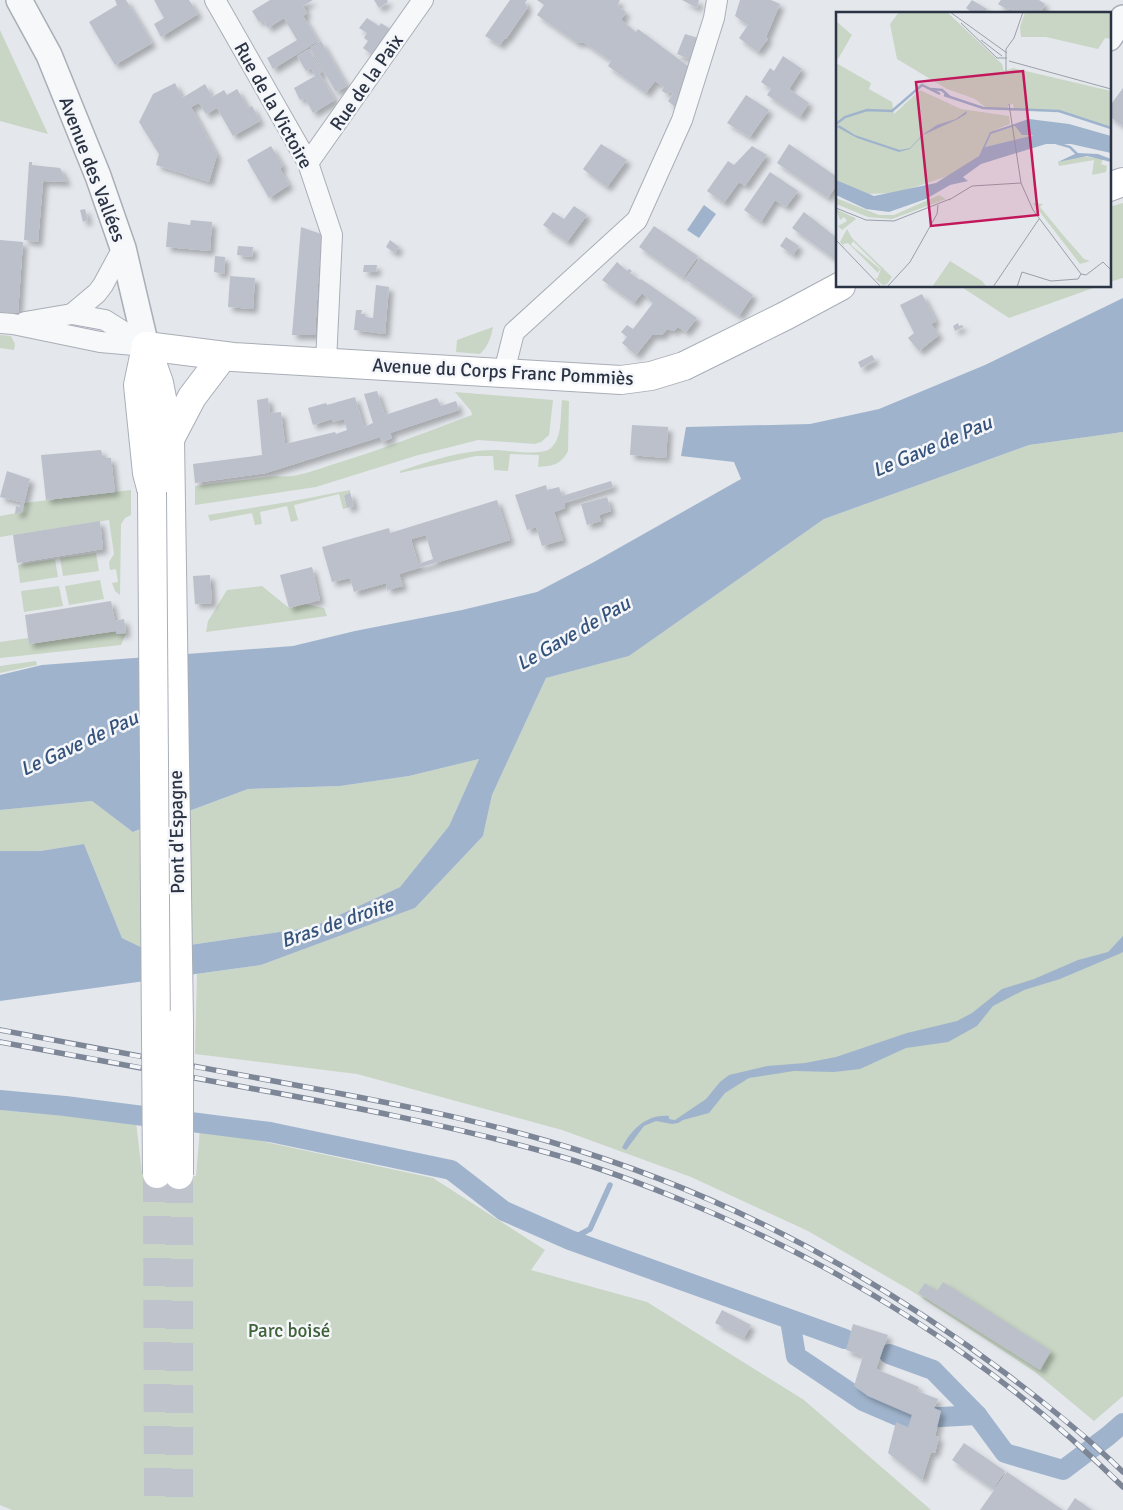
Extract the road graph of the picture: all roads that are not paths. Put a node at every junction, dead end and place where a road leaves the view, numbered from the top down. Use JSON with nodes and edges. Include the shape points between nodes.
{"nodes":[{"id":1,"x":19,"y":0,"type":"edge"},
{"id":2,"x":215,"y":0,"type":"edge"},
{"id":3,"x":423,"y":0,"type":"edge"},
{"id":4,"x":717,"y":0,"type":"edge"},
{"id":5,"x":1123,"y":18,"type":"edge"},
{"id":6,"x":1110,"y":37,"type":"edge"},
{"id":7,"x":308,"y":163,"type":"junction"},
{"id":8,"x":1123,"y":166,"type":"edge"},
{"id":9,"x":1110,"y":170,"type":"edge"},
{"id":10,"x":1123,"y":182,"type":"edge"},
{"id":11,"x":1110,"y":187,"type":"edge"},
{"id":12,"x":123,"y":248,"type":"junction"},
{"id":13,"x":837,"y":288,"type":"edge"},
{"id":14,"x":72,"y":314,"type":"junction"},
{"id":15,"x":7,"y":323,"type":"edge"},
{"id":16,"x":146,"y":346,"type":"junction"},
{"id":17,"x":223,"y":356,"type":"junction"},
{"id":18,"x":326,"y":362,"type":"junction"},
{"id":19,"x":504,"y":372,"type":"junction"},
{"id":20,"x":170,"y":439,"type":"junction"},
{"id":21,"x":161,"y":491,"type":"junction"},
{"id":22,"x":168,"y":1175,"type":"tunnel mouth"}],
"edges":[{"from":1,"to":12,"type":"street","name":"Avenue des Vallées","via":[[49,55]]},
{"from":2,"to":7,"type":"street","name":"Rue de la Victoire"},
{"from":3,"to":7,"type":"street","name":"Rue de la Paix"},
{"from":4,"to":19,"type":"street","via":[[682,120],[637,220],[514,332]]},
{"from":5,"to":6,"type":"street"},
{"from":7,"to":18,"type":"street","name":"Rue de la Victoire","via":[[332,235]]},
{"from":8,"to":9,"type":"main road"},
{"from":10,"to":11,"type":"main road"},
{"from":12,"to":14,"type":"street","via":[[103,286]]},
{"from":12,"to":16,"type":"street","name":"Avenue des Vallées"},
{"from":13,"to":19,"type":"main road","name":"Avenue du Corps Franc Pommiès","via":[[684,366],[651,376],[621,380]]},
{"from":14,"to":15,"type":"street"},
{"from":14,"to":16,"type":"street","via":[[105,320]]},
{"from":15,"to":16,"type":"street","via":[[100,342]]},
{"from":16,"to":17,"type":"main road","name":"Avenue du Corps Franc Pommiès"},
{"from":16,"to":20,"type":"main road","name":"Avenue des Vallées","via":[[159,383]]},
{"from":16,"to":21,"type":"main road","name":"Avenue des Vallées","via":[[138,385],[147,473]]},
{"from":17,"to":18,"type":"main road","name":"Avenue du Corps Franc Pommiès"},
{"from":17,"to":20,"type":"main road","via":[[192,397]]},
{"from":18,"to":19,"type":"main road","name":"Avenue du Corps Franc Pommiès"},
{"from":20,"to":21,"type":"main road","name":"Avenue des Vallées"},
{"from":21,"to":22,"type":"main road","name":"Pont d'Espagne","bridge":true}]}
